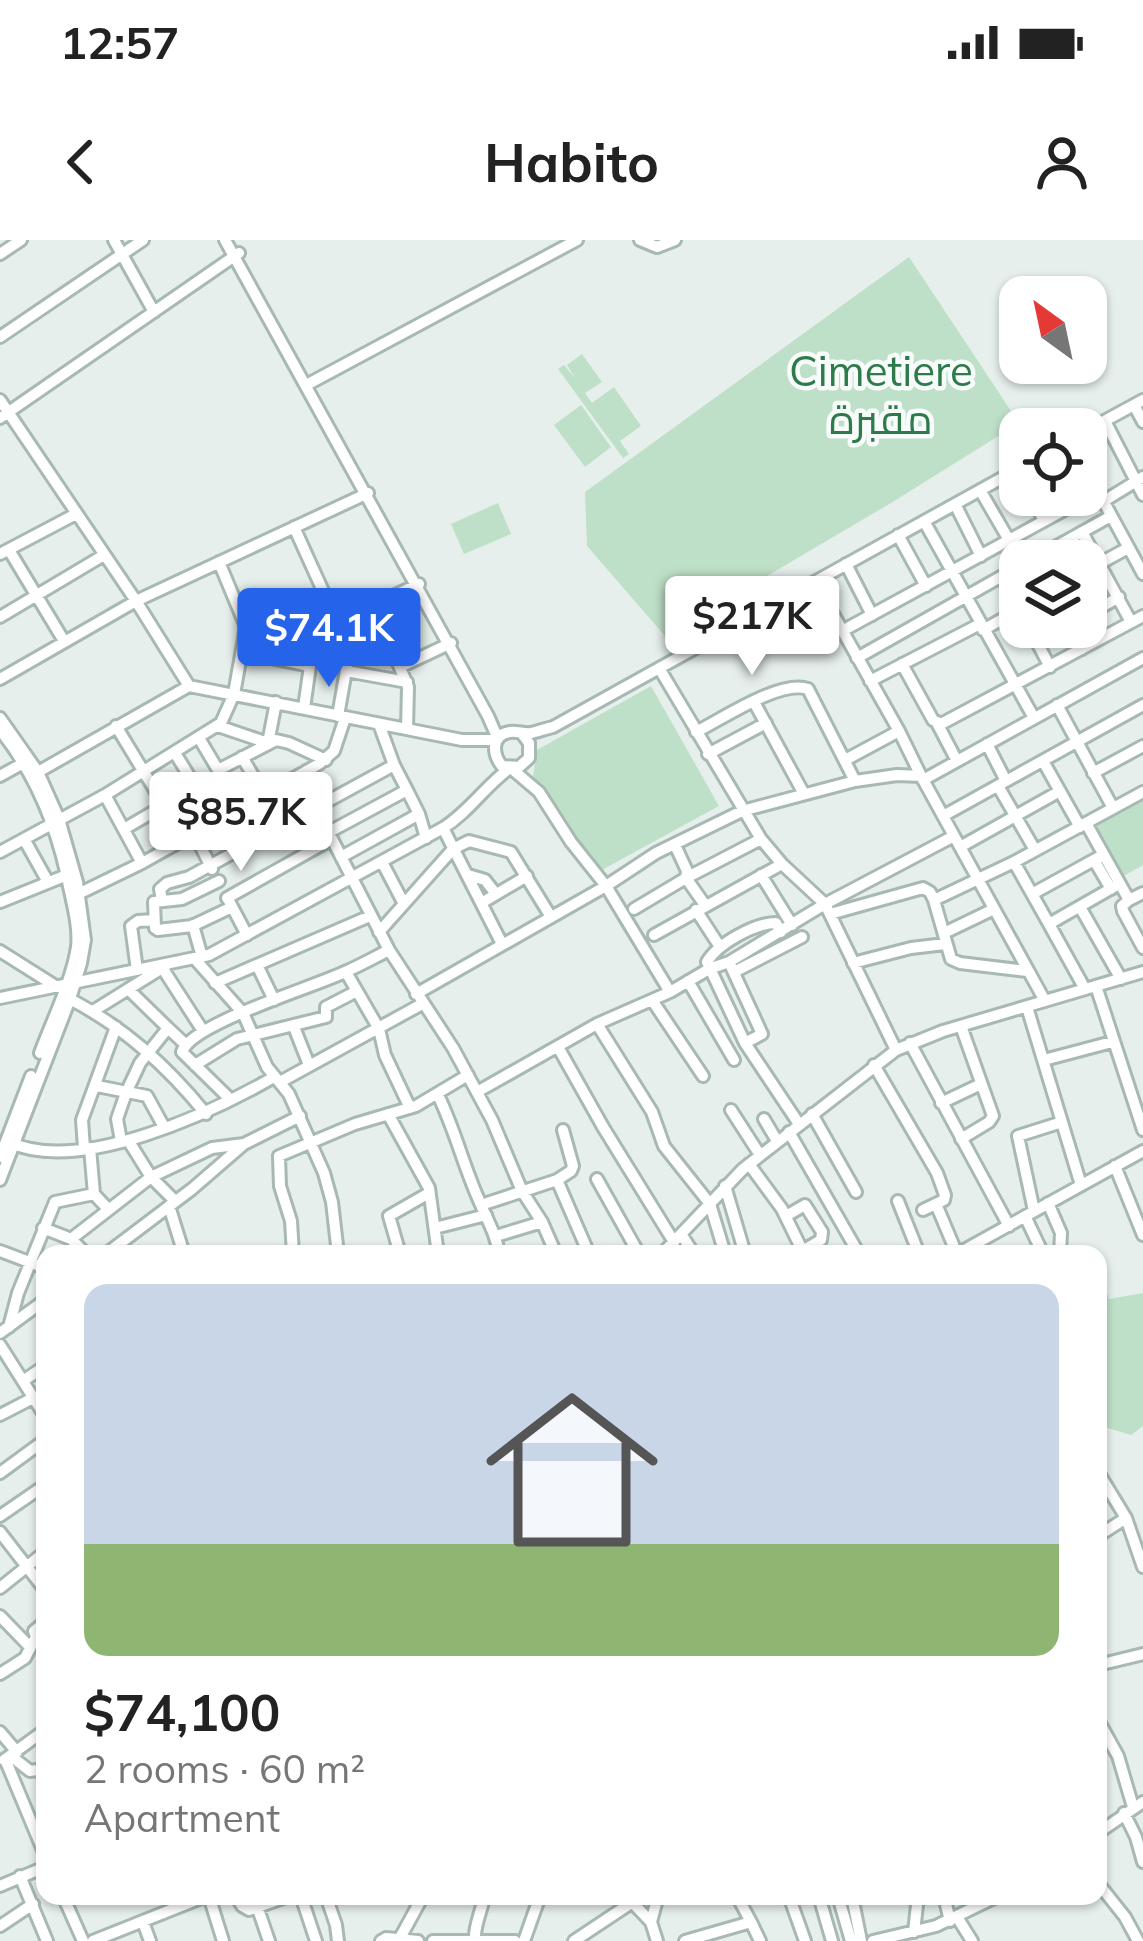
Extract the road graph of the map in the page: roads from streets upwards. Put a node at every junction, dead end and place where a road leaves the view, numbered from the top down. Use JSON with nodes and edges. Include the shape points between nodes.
{"nodes":[{"id":1,"x":21,"y":240,"type":"edge"},
{"id":2,"x":114,"y":240,"type":"edge"},
{"id":3,"x":143,"y":240,"type":"edge"},
{"id":4,"x":228,"y":240,"type":"edge"},
{"id":5,"x":577,"y":240,"type":"edge"},
{"id":6,"x":640,"y":240,"type":"edge"},
{"id":7,"x":672,"y":242,"type":"edge"},
{"id":8,"x":0,"y":254,"type":"edge"},
{"id":9,"x":121,"y":254,"type":"junction"},
{"id":10,"x":236,"y":255,"type":"junction"},
{"id":11,"x":154,"y":312,"type":"junction"},
{"id":12,"x":0,"y":337,"type":"edge"},
{"id":13,"x":310,"y":383,"type":"junction"},
{"id":14,"x":0,"y":400,"type":"edge"},
{"id":15,"x":1138,"y":402,"type":"edge"},
{"id":16,"x":4,"y":415,"type":"edge"},
{"id":17,"x":1107,"y":420,"type":"edge"},
{"id":18,"x":1143,"y":422,"type":"edge"},
{"id":19,"x":1107,"y":424,"type":"edge"},
{"id":20,"x":1139,"y":479,"type":"edge"},
{"id":21,"x":999,"y":480,"type":"edge"},
{"id":22,"x":980,"y":490,"type":"junction"},
{"id":23,"x":368,"y":493,"type":"junction"},
{"id":24,"x":1107,"y":493,"type":"edge"},
{"id":25,"x":1143,"y":494,"type":"edge"},
{"id":26,"x":955,"y":504,"type":"junction"},
{"id":27,"x":1107,"y":508,"type":"edge"},
{"id":28,"x":76,"y":514,"type":"junction"},
{"id":29,"x":1042,"y":516,"type":"edge"},
{"id":30,"x":1050,"y":516,"type":"edge"},
{"id":31,"x":1111,"y":516,"type":"junction"},
{"id":32,"x":924,"y":521,"type":"junction"},
{"id":33,"x":1044,"y":521,"type":"junction"},
{"id":34,"x":294,"y":527,"type":"junction"},
{"id":35,"x":1082,"y":532,"type":"junction"},
{"id":36,"x":898,"y":536,"type":"junction"},
{"id":37,"x":1009,"y":540,"type":"joint"},
{"id":38,"x":1068,"y":540,"type":"edge"},
{"id":39,"x":1086,"y":540,"type":"edge"},
{"id":40,"x":999,"y":546,"type":"edge"},
{"id":41,"x":1128,"y":548,"type":"junction"},
{"id":42,"x":4,"y":552,"type":"edge"},
{"id":43,"x":104,"y":554,"type":"junction"},
{"id":44,"x":981,"y":556,"type":"junction"},
{"id":45,"x":1139,"y":558,"type":"edge"},
{"id":46,"x":1107,"y":559,"type":"edge"},
{"id":47,"x":219,"y":562,"type":"junction"},
{"id":48,"x":846,"y":564,"type":"junction"},
{"id":49,"x":952,"y":573,"type":"junction"},
{"id":50,"x":1143,"y":574,"type":"edge"},
{"id":51,"x":999,"y":577,"type":"edge"},
{"id":52,"x":1107,"y":577,"type":"edge"},
{"id":53,"x":814,"y":582,"type":"junction"},
{"id":54,"x":419,"y":584,"type":"junction"},
{"id":55,"x":926,"y":586,"type":"junction"},
{"id":56,"x":36,"y":595,"type":"junction"},
{"id":57,"x":965,"y":596,"type":"junction"},
{"id":58,"x":1119,"y":597,"type":"junction"},
{"id":59,"x":136,"y":601,"type":"junction"},
{"id":60,"x":374,"y":604,"type":"junction"},
{"id":61,"x":1107,"y":604,"type":"edge"},
{"id":62,"x":872,"y":615,"type":"junction"},
{"id":63,"x":0,"y":617,"type":"edge"},
{"id":64,"x":999,"y":619,"type":"edge"},
{"id":65,"x":1137,"y":620,"type":"edge"},
{"id":66,"x":336,"y":621,"type":"junction"},
{"id":67,"x":982,"y":627,"type":"junction"},
{"id":68,"x":842,"y":631,"type":"junction"},
{"id":69,"x":64,"y":640,"type":"junction"},
{"id":70,"x":304,"y":640,"type":"junction"},
{"id":71,"x":451,"y":643,"type":"junction"},
{"id":72,"x":1040,"y":648,"type":"edge"},
{"id":73,"x":1082,"y":649,"type":"joint"},
{"id":74,"x":242,"y":652,"type":"junction"},
{"id":75,"x":857,"y":658,"type":"junction"},
{"id":76,"x":1143,"y":658,"type":"edge"},
{"id":77,"x":285,"y":661,"type":"junction"},
{"id":78,"x":902,"y":664,"type":"junction"},
{"id":79,"x":310,"y":665,"type":"junction"},
{"id":80,"x":400,"y":667,"type":"junction"},
{"id":81,"x":1050,"y":667,"type":"junction"},
{"id":82,"x":659,"y":668,"type":"junction"},
{"id":83,"x":346,"y":671,"type":"junction"},
{"id":84,"x":0,"y":679,"type":"edge"},
{"id":85,"x":870,"y":681,"type":"junction"},
{"id":86,"x":407,"y":682,"type":"junction"},
{"id":87,"x":1016,"y":685,"type":"junction"},
{"id":88,"x":189,"y":686,"type":"junction"},
{"id":89,"x":234,"y":694,"type":"junction"},
{"id":90,"x":276,"y":702,"type":"junction"},
{"id":91,"x":754,"y":702,"type":"junction"},
{"id":92,"x":1057,"y":705,"type":"junction"},
{"id":93,"x":1143,"y":705,"type":"edge"},
{"id":94,"x":304,"y":708,"type":"junction"},
{"id":95,"x":342,"y":717,"type":"junction"},
{"id":96,"x":0,"y":718,"type":"edge"},
{"id":97,"x":1034,"y":718,"type":"junction"},
{"id":98,"x":766,"y":723,"type":"junction"},
{"id":99,"x":941,"y":723,"type":"junction"},
{"id":100,"x":379,"y":724,"type":"junction"},
{"id":101,"x":116,"y":726,"type":"junction"},
{"id":102,"x":218,"y":726,"type":"junction"},
{"id":103,"x":553,"y":727,"type":"junction"},
{"id":104,"x":406,"y":729,"type":"junction"},
{"id":105,"x":0,"y":730,"type":"edge"},
{"id":106,"x":899,"y":731,"type":"junction"},
{"id":107,"x":696,"y":732,"type":"junction"},
{"id":108,"x":518,"y":734,"type":"junction"},
{"id":109,"x":200,"y":738,"type":"junction"},
{"id":110,"x":497,"y":739,"type":"junction"},
{"id":111,"x":462,"y":740,"type":"junction"},
{"id":112,"x":268,"y":743,"type":"junction"},
{"id":113,"x":1076,"y":743,"type":"junction"},
{"id":114,"x":987,"y":744,"type":"junction"},
{"id":115,"x":1143,"y":746,"type":"edge"},
{"id":116,"x":175,"y":752,"type":"junction"},
{"id":117,"x":530,"y":753,"type":"junction"},
{"id":118,"x":708,"y":754,"type":"junction"},
{"id":119,"x":495,"y":756,"type":"junction"},
{"id":120,"x":242,"y":757,"type":"junction"},
{"id":121,"x":847,"y":759,"type":"junction"},
{"id":122,"x":326,"y":760,"type":"junction"},
{"id":123,"x":957,"y":760,"type":"junction"},
{"id":124,"x":27,"y":761,"type":"junction"},
{"id":125,"x":1043,"y":761,"type":"junction"},
{"id":126,"x":394,"y":764,"type":"junction"},
{"id":127,"x":511,"y":768,"type":"junction"},
{"id":128,"x":218,"y":770,"type":"junction"},
{"id":129,"x":144,"y":771,"type":"junction"},
{"id":130,"x":306,"y":771,"type":"junction"},
{"id":131,"x":1093,"y":773,"type":"junction"},
{"id":132,"x":34,"y":774,"type":"junction"},
{"id":133,"x":0,"y":776,"type":"edge"},
{"id":134,"x":922,"y":778,"type":"junction"},
{"id":135,"x":855,"y":781,"type":"junction"},
{"id":136,"x":1002,"y":783,"type":"junction"},
{"id":137,"x":486,"y":789,"type":"junction"},
{"id":138,"x":406,"y":790,"type":"junction"},
{"id":139,"x":1060,"y":791,"type":"junction"},
{"id":140,"x":1143,"y":792,"type":"edge"},
{"id":141,"x":538,"y":793,"type":"junction"},
{"id":142,"x":264,"y":794,"type":"junction"},
{"id":143,"x":803,"y":794,"type":"junction"},
{"id":144,"x":105,"y":795,"type":"junction"},
{"id":145,"x":321,"y":805,"type":"junction"},
{"id":146,"x":165,"y":806,"type":"junction"},
{"id":147,"x":240,"y":807,"type":"junction"},
{"id":148,"x":1113,"y":808,"type":"junction"},
{"id":149,"x":742,"y":811,"type":"junction"},
{"id":150,"x":419,"y":814,"type":"junction"},
{"id":151,"x":944,"y":816,"type":"junction"},
{"id":152,"x":1016,"y":817,"type":"junction"},
{"id":153,"x":216,"y":820,"type":"junction"},
{"id":154,"x":56,"y":821,"type":"junction"},
{"id":155,"x":1083,"y":825,"type":"junction"},
{"id":156,"x":443,"y":828,"type":"junction"},
{"id":157,"x":124,"y":829,"type":"junction"},
{"id":158,"x":332,"y":835,"type":"junction"},
{"id":159,"x":189,"y":836,"type":"junction"},
{"id":160,"x":24,"y":838,"type":"junction"},
{"id":161,"x":426,"y":838,"type":"junction"},
{"id":162,"x":760,"y":839,"type":"junction"},
{"id":163,"x":957,"y":841,"type":"junction"},
{"id":164,"x":676,"y":845,"type":"junction"},
{"id":165,"x":2,"y":846,"type":"edge"},
{"id":166,"x":453,"y":849,"type":"junction"},
{"id":167,"x":1035,"y":850,"type":"junction"},
{"id":168,"x":341,"y":857,"type":"junction"},
{"id":169,"x":1099,"y":857,"type":"junction"},
{"id":170,"x":382,"y":862,"type":"junction"},
{"id":171,"x":1014,"y":862,"type":"junction"},
{"id":172,"x":142,"y":863,"type":"junction"},
{"id":173,"x":782,"y":864,"type":"junction"},
{"id":174,"x":210,"y":866,"type":"junction"},
{"id":175,"x":67,"y":874,"type":"junction"},
{"id":176,"x":468,"y":875,"type":"junction"},
{"id":177,"x":761,"y":875,"type":"junction"},
{"id":178,"x":527,"y":876,"type":"junction"},
{"id":179,"x":686,"y":878,"type":"junction"},
{"id":180,"x":351,"y":879,"type":"junction"},
{"id":181,"x":978,"y":880,"type":"junction"},
{"id":182,"x":219,"y":881,"type":"junction"},
{"id":183,"x":49,"y":882,"type":"junction"},
{"id":184,"x":606,"y":886,"type":"junction"},
{"id":185,"x":1115,"y":887,"type":"junction"},
{"id":186,"x":1143,"y":893,"type":"edge"},
{"id":187,"x":496,"y":894,"type":"junction"},
{"id":188,"x":1032,"y":894,"type":"junction"},
{"id":189,"x":75,"y":896,"type":"junction"},
{"id":190,"x":182,"y":899,"type":"junction"},
{"id":191,"x":934,"y":900,"type":"junction"},
{"id":192,"x":1129,"y":900,"type":"junction"},
{"id":193,"x":0,"y":902,"type":"edge"},
{"id":194,"x":162,"y":902,"type":"junction"},
{"id":195,"x":482,"y":902,"type":"junction"},
{"id":196,"x":230,"y":903,"type":"junction"},
{"id":197,"x":404,"y":904,"type":"junction"},
{"id":198,"x":1080,"y":907,"type":"junction"},
{"id":199,"x":700,"y":908,"type":"junction"},
{"id":200,"x":634,"y":909,"type":"dead end"},
{"id":201,"x":827,"y":909,"type":"junction"},
{"id":202,"x":994,"y":909,"type":"junction"},
{"id":203,"x":370,"y":916,"type":"junction"},
{"id":204,"x":551,"y":917,"type":"junction"},
{"id":205,"x":154,"y":920,"type":"junction"},
{"id":206,"x":1049,"y":924,"type":"junction"},
{"id":207,"x":189,"y":926,"type":"junction"},
{"id":208,"x":786,"y":928,"type":"junction"},
{"id":209,"x":379,"y":932,"type":"junction"},
{"id":210,"x":248,"y":935,"type":"junction"},
{"id":211,"x":654,"y":935,"type":"dead end"},
{"id":212,"x":802,"y":937,"type":"dead end"},
{"id":213,"x":944,"y":939,"type":"junction"},
{"id":214,"x":502,"y":944,"type":"junction"},
{"id":215,"x":720,"y":947,"type":"junction"},
{"id":216,"x":1143,"y":948,"type":"edge"},
{"id":217,"x":388,"y":950,"type":"junction"},
{"id":218,"x":0,"y":951,"type":"edge"},
{"id":219,"x":198,"y":958,"type":"junction"},
{"id":220,"x":853,"y":963,"type":"junction"},
{"id":221,"x":257,"y":965,"type":"junction"},
{"id":222,"x":166,"y":966,"type":"junction"},
{"id":223,"x":732,"y":967,"type":"junction"},
{"id":224,"x":709,"y":969,"type":"junction"},
{"id":225,"x":137,"y":970,"type":"junction"},
{"id":226,"x":1027,"y":971,"type":"junction"},
{"id":227,"x":346,"y":972,"type":"junction"},
{"id":228,"x":1143,"y":972,"type":"edge"},
{"id":229,"x":1121,"y":979,"type":"junction"},
{"id":230,"x":688,"y":981,"type":"junction"},
{"id":231,"x":215,"y":982,"type":"junction"},
{"id":232,"x":66,"y":985,"type":"junction"},
{"id":233,"x":1090,"y":987,"type":"junction"},
{"id":234,"x":128,"y":989,"type":"junction"},
{"id":235,"x":357,"y":991,"type":"junction"},
{"id":236,"x":670,"y":992,"type":"junction"},
{"id":237,"x":0,"y":998,"type":"edge"},
{"id":238,"x":70,"y":999,"type":"junction"},
{"id":239,"x":419,"y":999,"type":"junction"},
{"id":240,"x":274,"y":1000,"type":"junction"},
{"id":241,"x":652,"y":1000,"type":"junction"},
{"id":242,"x":1045,"y":1001,"type":"junction"},
{"id":243,"x":1027,"y":1006,"type":"junction"},
{"id":244,"x":93,"y":1011,"type":"junction"},
{"id":245,"x":243,"y":1012,"type":"junction"},
{"id":246,"x":597,"y":1024,"type":"junction"},
{"id":247,"x":961,"y":1026,"type":"junction"},
{"id":248,"x":116,"y":1027,"type":"junction"},
{"id":249,"x":294,"y":1027,"type":"junction"},
{"id":250,"x":168,"y":1028,"type":"junction"},
{"id":251,"x":379,"y":1028,"type":"junction"},
{"id":252,"x":203,"y":1031,"type":"junction"},
{"id":253,"x":254,"y":1036,"type":"junction"},
{"id":254,"x":1112,"y":1042,"type":"junction"},
{"id":255,"x":745,"y":1043,"type":"junction"},
{"id":256,"x":910,"y":1043,"type":"junction"},
{"id":257,"x":185,"y":1044,"type":"junction"},
{"id":258,"x":558,"y":1047,"type":"junction"},
{"id":259,"x":896,"y":1050,"type":"junction"},
{"id":260,"x":148,"y":1051,"type":"junction"},
{"id":261,"x":734,"y":1060,"type":"dead end"},
{"id":262,"x":1044,"y":1060,"type":"junction"},
{"id":263,"x":195,"y":1065,"type":"junction"},
{"id":264,"x":874,"y":1065,"type":"junction"},
{"id":265,"x":309,"y":1066,"type":"junction"},
{"id":266,"x":468,"y":1076,"type":"junction"},
{"id":267,"x":704,"y":1076,"type":"dead end"},
{"id":268,"x":277,"y":1079,"type":"junction"},
{"id":269,"x":981,"y":1084,"type":"junction"},
{"id":270,"x":97,"y":1086,"type":"junction"},
{"id":271,"x":1129,"y":1091,"type":"junction"},
{"id":272,"x":1143,"y":1091,"type":"edge"},
{"id":273,"x":477,"y":1092,"type":"junction"},
{"id":274,"x":126,"y":1093,"type":"junction"},
{"id":275,"x":438,"y":1096,"type":"junction"},
{"id":276,"x":231,"y":1100,"type":"junction"},
{"id":277,"x":941,"y":1102,"type":"junction"},
{"id":278,"x":410,"y":1108,"type":"junction"},
{"id":279,"x":731,"y":1110,"type":"dead end"},
{"id":280,"x":206,"y":1114,"type":"junction"},
{"id":281,"x":388,"y":1114,"type":"junction"},
{"id":282,"x":812,"y":1114,"type":"junction"},
{"id":283,"x":300,"y":1116,"type":"junction"},
{"id":284,"x":764,"y":1119,"type":"dead end"},
{"id":285,"x":1062,"y":1122,"type":"junction"},
{"id":286,"x":164,"y":1127,"type":"junction"},
{"id":287,"x":794,"y":1128,"type":"junction"},
{"id":288,"x":563,"y":1130,"type":"dead end"},
{"id":289,"x":1143,"y":1130,"type":"edge"},
{"id":290,"x":961,"y":1139,"type":"junction"},
{"id":291,"x":7,"y":1141,"type":"edge"},
{"id":292,"x":124,"y":1141,"type":"junction"},
{"id":293,"x":313,"y":1142,"type":"junction"},
{"id":294,"x":777,"y":1142,"type":"junction"},
{"id":295,"x":244,"y":1144,"type":"junction"},
{"id":296,"x":87,"y":1148,"type":"junction"},
{"id":297,"x":1143,"y":1151,"type":"edge"},
{"id":298,"x":760,"y":1155,"type":"junction"},
{"id":299,"x":0,"y":1157,"type":"edge"},
{"id":300,"x":749,"y":1164,"type":"junction"},
{"id":301,"x":1115,"y":1166,"type":"junction"},
{"id":302,"x":151,"y":1177,"type":"junction"},
{"id":303,"x":597,"y":1179,"type":"dead end"},
{"id":304,"x":0,"y":1180,"type":"edge"},
{"id":305,"x":557,"y":1180,"type":"junction"},
{"id":306,"x":1082,"y":1185,"type":"junction"},
{"id":307,"x":725,"y":1186,"type":"junction"},
{"id":308,"x":522,"y":1191,"type":"junction"},
{"id":309,"x":429,"y":1192,"type":"junction"},
{"id":310,"x":856,"y":1192,"type":"dead end"},
{"id":311,"x":94,"y":1194,"type":"junction"},
{"id":312,"x":898,"y":1201,"type":"dead end"},
{"id":313,"x":172,"y":1203,"type":"junction"},
{"id":314,"x":1048,"y":1203,"type":"junction"},
{"id":315,"x":710,"y":1204,"type":"junction"},
{"id":316,"x":936,"y":1204,"type":"junction"},
{"id":317,"x":108,"y":1209,"type":"junction"},
{"id":318,"x":483,"y":1210,"type":"junction"},
{"id":319,"x":923,"y":1210,"type":"dead end"},
{"id":320,"x":1030,"y":1214,"type":"junction"},
{"id":321,"x":786,"y":1216,"type":"junction"},
{"id":322,"x":542,"y":1222,"type":"junction"},
{"id":323,"x":1009,"y":1226,"type":"junction"},
{"id":324,"x":44,"y":1228,"type":"junction"},
{"id":325,"x":435,"y":1228,"type":"junction"},
{"id":326,"x":1143,"y":1235,"type":"edge"},
{"id":327,"x":496,"y":1236,"type":"junction"},
{"id":328,"x":71,"y":1238,"type":"junction"},
{"id":329,"x":677,"y":1238,"type":"junction"},
{"id":330,"x":37,"y":1245,"type":"edge"},
{"id":331,"x":78,"y":1245,"type":"edge"},
{"id":332,"x":118,"y":1245,"type":"edge"},
{"id":333,"x":182,"y":1245,"type":"edge"},
{"id":334,"x":293,"y":1245,"type":"edge"},
{"id":335,"x":337,"y":1245,"type":"edge"},
{"id":336,"x":397,"y":1245,"type":"edge"},
{"id":337,"x":437,"y":1245,"type":"edge"},
{"id":338,"x":498,"y":1245,"type":"edge"},
{"id":339,"x":552,"y":1245,"type":"edge"},
{"id":340,"x":586,"y":1245,"type":"edge"},
{"id":341,"x":634,"y":1245,"type":"edge"},
{"id":342,"x":670,"y":1245,"type":"edge"},
{"id":343,"x":684,"y":1245,"type":"edge"},
{"id":344,"x":722,"y":1245,"type":"edge"},
{"id":345,"x":742,"y":1245,"type":"edge"},
{"id":346,"x":800,"y":1245,"type":"edge"},
{"id":347,"x":814,"y":1245,"type":"edge"},
{"id":348,"x":854,"y":1245,"type":"edge"},
{"id":349,"x":915,"y":1245,"type":"edge"},
{"id":350,"x":953,"y":1245,"type":"edge"},
{"id":351,"x":985,"y":1245,"type":"edge"},
{"id":352,"x":1040,"y":1245,"type":"edge"},
{"id":353,"x":1060,"y":1245,"type":"edge"},
{"id":354,"x":36,"y":1247,"type":"edge"},
{"id":355,"x":0,"y":1251,"type":"edge"},
{"id":356,"x":29,"y":1263,"type":"junction"},
{"id":357,"x":36,"y":1265,"type":"edge"},
{"id":358,"x":36,"y":1307,"type":"edge"},
{"id":359,"x":5,"y":1330,"type":"edge"},
{"id":360,"x":0,"y":1345,"type":"edge"},
{"id":361,"x":36,"y":1372,"type":"edge"},
{"id":362,"x":23,"y":1381,"type":"junction"},
{"id":363,"x":33,"y":1398,"type":"junction"},
{"id":364,"x":36,"y":1402,"type":"edge"},
{"id":365,"x":0,"y":1415,"type":"edge"},
{"id":366,"x":36,"y":1447,"type":"edge"},
{"id":367,"x":0,"y":1473,"type":"edge"},
{"id":368,"x":36,"y":1491,"type":"edge"},
{"id":369,"x":1107,"y":1494,"type":"edge"},
{"id":370,"x":0,"y":1516,"type":"edge"},
{"id":371,"x":1126,"y":1518,"type":"junction"},
{"id":372,"x":1107,"y":1527,"type":"edge"},
{"id":373,"x":0,"y":1532,"type":"edge"},
{"id":374,"x":36,"y":1559,"type":"edge"},
{"id":375,"x":26,"y":1567,"type":"junction"},
{"id":376,"x":1143,"y":1567,"type":"edge"},
{"id":377,"x":36,"y":1579,"type":"edge"},
{"id":378,"x":0,"y":1588,"type":"edge"},
{"id":379,"x":0,"y":1616,"type":"edge"},
{"id":380,"x":36,"y":1636,"type":"edge"},
{"id":381,"x":30,"y":1647,"type":"junction"},
{"id":382,"x":1143,"y":1654,"type":"edge"},
{"id":383,"x":1107,"y":1663,"type":"edge"},
{"id":384,"x":0,"y":1674,"type":"edge"},
{"id":385,"x":0,"y":1732,"type":"edge"},
{"id":386,"x":36,"y":1737,"type":"edge"},
{"id":387,"x":1107,"y":1737,"type":"edge"},
{"id":388,"x":8,"y":1757,"type":"edge"},
{"id":389,"x":36,"y":1770,"type":"edge"},
{"id":390,"x":1133,"y":1807,"type":"edge"},
{"id":391,"x":1107,"y":1826,"type":"edge"},
{"id":392,"x":36,"y":1831,"type":"edge"},
{"id":393,"x":1142,"y":1857,"type":"edge"},
{"id":394,"x":36,"y":1871,"type":"edge"},
{"id":395,"x":20,"y":1876,"type":"junction"},
{"id":396,"x":1,"y":1882,"type":"edge"},
{"id":397,"x":1107,"y":1895,"type":"edge"},
{"id":398,"x":33,"y":1904,"type":"junction"},
{"id":399,"x":67,"y":1905,"type":"edge"},
{"id":400,"x":180,"y":1905,"type":"edge"},
{"id":401,"x":211,"y":1905,"type":"edge"},
{"id":402,"x":242,"y":1905,"type":"edge"},
{"id":403,"x":268,"y":1905,"type":"edge"},
{"id":404,"x":304,"y":1905,"type":"edge"},
{"id":405,"x":329,"y":1905,"type":"edge"},
{"id":406,"x":418,"y":1905,"type":"edge"},
{"id":407,"x":482,"y":1905,"type":"edge"},
{"id":408,"x":535,"y":1905,"type":"edge"},
{"id":409,"x":621,"y":1905,"type":"edge"},
{"id":410,"x":635,"y":1905,"type":"edge"},
{"id":411,"x":656,"y":1905,"type":"edge"},
{"id":412,"x":741,"y":1905,"type":"edge"},
{"id":413,"x":792,"y":1905,"type":"edge"},
{"id":414,"x":822,"y":1905,"type":"edge"},
{"id":415,"x":841,"y":1905,"type":"edge"},
{"id":416,"x":854,"y":1905,"type":"edge"},
{"id":417,"x":917,"y":1905,"type":"edge"},
{"id":418,"x":948,"y":1905,"type":"edge"},
{"id":419,"x":980,"y":1905,"type":"edge"},
{"id":420,"x":258,"y":1909,"type":"junction"},
{"id":421,"x":953,"y":1919,"type":"junction"},
{"id":422,"x":143,"y":1922,"type":"junction"},
{"id":423,"x":651,"y":1922,"type":"junction"},
{"id":424,"x":751,"y":1922,"type":"junction"},
{"id":425,"x":0,"y":1926,"type":"edge"},
{"id":426,"x":936,"y":1926,"type":"junction"},
{"id":427,"x":907,"y":1936,"type":"edge"},
{"id":428,"x":400,"y":1938,"type":"edge"},
{"id":429,"x":475,"y":1939,"type":"edge"},
{"id":430,"x":46,"y":1940,"type":"edge"},
{"id":431,"x":83,"y":1941,"type":"edge"},
{"id":432,"x":93,"y":1941,"type":"edge"},
{"id":433,"x":150,"y":1941,"type":"edge"},
{"id":434,"x":224,"y":1941,"type":"edge"},
{"id":435,"x":269,"y":1941,"type":"edge"},
{"id":436,"x":316,"y":1941,"type":"edge"},
{"id":437,"x":338,"y":1941,"type":"edge"},
{"id":438,"x":381,"y":1941,"type":"edge"},
{"id":439,"x":418,"y":1941,"type":"edge"},
{"id":440,"x":436,"y":1941,"type":"edge"},
{"id":441,"x":515,"y":1941,"type":"edge"},
{"id":442,"x":574,"y":1941,"type":"edge"},
{"id":443,"x":657,"y":1941,"type":"edge"},
{"id":444,"x":685,"y":1941,"type":"edge"},
{"id":445,"x":760,"y":1941,"type":"edge"},
{"id":446,"x":806,"y":1941,"type":"edge"},
{"id":447,"x":832,"y":1941,"type":"edge"},
{"id":448,"x":851,"y":1941,"type":"edge"},
{"id":449,"x":861,"y":1941,"type":"edge"},
{"id":450,"x":873,"y":1941,"type":"edge"},
{"id":451,"x":946,"y":1941,"type":"edge"},
{"id":452,"x":972,"y":1941,"type":"edge"},
{"id":453,"x":1138,"y":1941,"type":"edge"}],
"edges":[{"from":1,"to":8,"type":"street"},
{"from":2,"to":9,"type":"street"},
{"from":3,"to":9,"type":"street"},
{"from":4,"to":10,"type":"street"},
{"from":5,"to":13,"type":"street"},
{"from":6,"to":7,"type":"street","via":[[652,247]]},
{"from":9,"to":11,"type":"street"},
{"from":9,"to":12,"type":"street"},
{"from":10,"to":11,"type":"street"},
{"from":10,"to":13,"type":"street"},
{"from":10,"to":23,"type":"street"},
{"from":11,"to":16,"type":"street"},
{"from":13,"to":23,"type":"street"},
{"from":14,"to":16,"type":"street"},
{"from":15,"to":17,"type":"street"},
{"from":15,"to":18,"type":"street"},
{"from":16,"to":28,"type":"street"},
{"from":19,"to":20,"type":"street"},
{"from":20,"to":24,"type":"street"},
{"from":20,"to":25,"type":"street"},
{"from":21,"to":22,"type":"street"},
{"from":22,"to":26,"type":"street"},
{"from":22,"to":37,"type":"street"},
{"from":23,"to":34,"type":"street"},
{"from":23,"to":54,"type":"street"},
{"from":26,"to":32,"type":"street"},
{"from":26,"to":44,"type":"street"},
{"from":27,"to":31,"type":"street"},
{"from":28,"to":42,"type":"street"},
{"from":28,"to":43,"type":"street"},
{"from":29,"to":33,"type":"street"},
{"from":30,"to":33,"type":"street"},
{"from":31,"to":35,"type":"street"},
{"from":31,"to":41,"type":"street"},
{"from":32,"to":36,"type":"street"},
{"from":32,"to":49,"type":"street"},
{"from":33,"to":37,"type":"street"},
{"from":34,"to":47,"type":"street"},
{"from":34,"to":66,"type":"street"},
{"from":35,"to":38,"type":"street"},
{"from":35,"to":39,"type":"street"},
{"from":36,"to":48,"type":"street"},
{"from":36,"to":55,"type":"street"},
{"from":40,"to":44,"type":"street"},
{"from":41,"to":45,"type":"street"},
{"from":41,"to":46,"type":"street"},
{"from":42,"to":56,"type":"street"},
{"from":43,"to":56,"type":"street"},
{"from":43,"to":59,"type":"street"},
{"from":44,"to":49,"type":"street"},
{"from":45,"to":50,"type":"street"},
{"from":47,"to":59,"type":"street"},
{"from":47,"to":74,"type":"street","via":[[245,621]]},
{"from":48,"to":53,"type":"street"},
{"from":48,"to":62,"type":"street"},
{"from":49,"to":55,"type":"street"},
{"from":49,"to":57,"type":"street"},
{"from":51,"to":57,"type":"street"},
{"from":52,"to":58,"type":"street"},
{"from":53,"to":68,"type":"street"},
{"from":53,"to":82,"type":"street"},
{"from":54,"to":60,"type":"street"},
{"from":54,"to":71,"type":"street"},
{"from":55,"to":62,"type":"street"},
{"from":56,"to":63,"type":"street"},
{"from":56,"to":69,"type":"street"},
{"from":57,"to":67,"type":"street"},
{"from":57,"to":75,"type":"street"},
{"from":58,"to":61,"type":"street"},
{"from":58,"to":65,"type":"street"},
{"from":59,"to":69,"type":"street"},
{"from":59,"to":88,"type":"street"},
{"from":60,"to":66,"type":"street"},
{"from":60,"to":80,"type":"street"},
{"from":62,"to":68,"type":"street"},
{"from":64,"to":67,"type":"street"},
{"from":65,"to":73,"type":"street"},
{"from":66,"to":70,"type":"street"},
{"from":66,"to":83,"type":"street","via":[[348,650]]},
{"from":67,"to":78,"type":"street"},
{"from":67,"to":87,"type":"street"},
{"from":68,"to":75,"type":"street"},
{"from":69,"to":84,"type":"street"},
{"from":70,"to":77,"type":"street"},
{"from":70,"to":79,"type":"street"},
{"from":71,"to":80,"type":"street"},
{"from":71,"to":108,"type":"street","via":[[496,717]]},
{"from":71,"to":110,"type":"street"},
{"from":72,"to":81,"type":"street"},
{"from":73,"to":81,"type":"street"},
{"from":74,"to":77,"type":"street"},
{"from":74,"to":89,"type":"street"},
{"from":75,"to":85,"type":"street"},
{"from":76,"to":92,"type":"street"},
{"from":77,"to":79,"type":"street"},
{"from":78,"to":85,"type":"street"},
{"from":78,"to":99,"type":"street"},
{"from":79,"to":94,"type":"street"},
{"from":80,"to":86,"type":"street"},
{"from":81,"to":87,"type":"street"},
{"from":82,"to":103,"type":"street"},
{"from":82,"to":107,"type":"street"},
{"from":83,"to":86,"type":"street"},
{"from":83,"to":95,"type":"street"},
{"from":85,"to":106,"type":"street"},
{"from":86,"to":104,"type":"street"},
{"from":87,"to":97,"type":"street"},
{"from":87,"to":99,"type":"street"},
{"from":88,"to":89,"type":"street"},
{"from":88,"to":101,"type":"street"},
{"from":89,"to":90,"type":"street"},
{"from":89,"to":102,"type":"street"},
{"from":90,"to":94,"type":"street"},
{"from":90,"to":112,"type":"street"},
{"from":91,"to":98,"type":"street"},
{"from":91,"to":107,"type":"street"},
{"from":91,"to":121,"type":"street","via":[[806,687]]},
{"from":92,"to":97,"type":"street"},
{"from":92,"to":113,"type":"street"},
{"from":93,"to":113,"type":"street"},
{"from":94,"to":95,"type":"street"},
{"from":95,"to":100,"type":"street"},
{"from":95,"to":122,"type":"street"},
{"from":96,"to":124,"type":"street"},
{"from":97,"to":114,"type":"street"},
{"from":98,"to":118,"type":"street"},
{"from":98,"to":143,"type":"street"},
{"from":99,"to":123,"type":"street"},
{"from":100,"to":104,"type":"street"},
{"from":100,"to":126,"type":"street"},
{"from":101,"to":129,"type":"street"},
{"from":101,"to":132,"type":"street"},
{"from":102,"to":109,"type":"street"},
{"from":102,"to":112,"type":"street"},
{"from":103,"to":108,"type":"street"},
{"from":103,"to":117,"type":"street"},
{"from":104,"to":111,"type":"street"},
{"from":105,"to":124,"type":"street"},
{"from":106,"to":121,"type":"street"},
{"from":106,"to":134,"type":"street"},
{"from":107,"to":118,"type":"street"},
{"from":108,"to":110,"type":"street"},
{"from":108,"to":117,"type":"street"},
{"from":109,"to":116,"type":"street"},
{"from":109,"to":128,"type":"street"},
{"from":110,"to":111,"type":"street"},
{"from":110,"to":119,"type":"street"},
{"from":111,"to":119,"type":"street"},
{"from":112,"to":120,"type":"street"},
{"from":112,"to":122,"type":"street"},
{"from":113,"to":125,"type":"street"},
{"from":113,"to":131,"type":"street"},
{"from":114,"to":123,"type":"street"},
{"from":114,"to":136,"type":"street"},
{"from":115,"to":131,"type":"street"},
{"from":116,"to":129,"type":"street"},
{"from":116,"to":153,"type":"street"},
{"from":117,"to":127,"type":"street"},
{"from":117,"to":141,"type":"street"},
{"from":118,"to":149,"type":"street"},
{"from":119,"to":127,"type":"street"},
{"from":119,"to":137,"type":"street"},
{"from":120,"to":128,"type":"street"},
{"from":120,"to":142,"type":"street"},
{"from":121,"to":135,"type":"street"},
{"from":122,"to":130,"type":"street"},
{"from":123,"to":134,"type":"street"},
{"from":124,"to":132,"type":"street"},
{"from":124,"to":133,"type":"street"},
{"from":125,"to":136,"type":"street"},
{"from":125,"to":139,"type":"street"},
{"from":126,"to":138,"type":"street"},
{"from":126,"to":145,"type":"street"},
{"from":127,"to":137,"type":"street"},
{"from":127,"to":141,"type":"street"},
{"from":128,"to":147,"type":"street"},
{"from":129,"to":144,"type":"street"},
{"from":129,"to":146,"type":"street"},
{"from":130,"to":142,"type":"street"},
{"from":130,"to":145,"type":"street"},
{"from":131,"to":148,"type":"street"},
{"from":132,"to":154,"type":"street"},
{"from":134,"to":135,"type":"street"},
{"from":134,"to":151,"type":"street"},
{"from":135,"to":143,"type":"street"},
{"from":136,"to":151,"type":"street"},
{"from":136,"to":152,"type":"street"},
{"from":137,"to":156,"type":"street"},
{"from":138,"to":150,"type":"street"},
{"from":138,"to":158,"type":"street"},
{"from":139,"to":152,"type":"street"},
{"from":139,"to":155,"type":"street"},
{"from":140,"to":148,"type":"street"},
{"from":141,"to":184,"type":"street"},
{"from":142,"to":147,"type":"street"},
{"from":143,"to":149,"type":"street"},
{"from":144,"to":154,"type":"street"},
{"from":144,"to":157,"type":"street"},
{"from":145,"to":158,"type":"street"},
{"from":145,"to":174,"type":"street"},
{"from":146,"to":157,"type":"street"},
{"from":146,"to":159,"type":"street"},
{"from":147,"to":153,"type":"street"},
{"from":148,"to":155,"type":"street"},
{"from":149,"to":162,"type":"street"},
{"from":149,"to":164,"type":"street"},
{"from":150,"to":161,"type":"street"},
{"from":150,"to":168,"type":"street"},
{"from":151,"to":163,"type":"street"},
{"from":152,"to":163,"type":"street"},
{"from":152,"to":167,"type":"street"},
{"from":153,"to":159,"type":"street"},
{"from":154,"to":160,"type":"street"},
{"from":154,"to":175,"type":"street"},
{"from":154,"to":189,"type":"street"},
{"from":155,"to":167,"type":"street"},
{"from":155,"to":169,"type":"street"},
{"from":156,"to":161,"type":"street"},
{"from":156,"to":166,"type":"street"},
{"from":157,"to":172,"type":"street"},
{"from":158,"to":168,"type":"street"},
{"from":158,"to":196,"type":"street"},
{"from":159,"to":172,"type":"street"},
{"from":159,"to":174,"type":"street"},
{"from":160,"to":165,"type":"street"},
{"from":160,"to":183,"type":"street"},
{"from":161,"to":170,"type":"street"},
{"from":162,"to":173,"type":"street"},
{"from":162,"to":179,"type":"street"},
{"from":163,"to":181,"type":"street"},
{"from":163,"to":201,"type":"street"},
{"from":164,"to":179,"type":"street"},
{"from":164,"to":184,"type":"street"},
{"from":166,"to":176,"type":"street"},
{"from":166,"to":178,"type":"street","via":[[476,840],[506,849]]},
{"from":166,"to":197,"type":"street"},
{"from":167,"to":171,"type":"street"},
{"from":168,"to":180,"type":"street"},
{"from":169,"to":185,"type":"street"},
{"from":169,"to":188,"type":"street"},
{"from":170,"to":180,"type":"street"},
{"from":170,"to":197,"type":"street"},
{"from":171,"to":181,"type":"street"},
{"from":171,"to":188,"type":"street"},
{"from":172,"to":189,"type":"street"},
{"from":173,"to":177,"type":"street"},
{"from":173,"to":201,"type":"street"},
{"from":174,"to":182,"type":"street"},
{"from":174,"to":194,"type":"street","via":[[162,886]]},
{"from":175,"to":183,"type":"street"},
{"from":175,"to":189,"type":"street"},
{"from":176,"to":187,"type":"street"},
{"from":176,"to":195,"type":"street"},
{"from":177,"to":199,"type":"street"},
{"from":177,"to":208,"type":"street"},
{"from":178,"to":187,"type":"street"},
{"from":178,"to":204,"type":"street"},
{"from":179,"to":199,"type":"street"},
{"from":179,"to":200,"type":"street"},
{"from":180,"to":203,"type":"street"},
{"from":180,"to":210,"type":"street"},
{"from":181,"to":191,"type":"street"},
{"from":181,"to":202,"type":"street"},
{"from":182,"to":190,"type":"street"},
{"from":182,"to":196,"type":"street"},
{"from":183,"to":193,"type":"street"},
{"from":184,"to":204,"type":"street"},
{"from":184,"to":236,"type":"street"},
{"from":185,"to":192,"type":"street"},
{"from":185,"to":198,"type":"street"},
{"from":186,"to":192,"type":"street"},
{"from":187,"to":195,"type":"street"},
{"from":188,"to":206,"type":"street"},
{"from":189,"to":232,"type":"street","via":[[76,946]]},
{"from":190,"to":194,"type":"street"},
{"from":190,"to":207,"type":"street"},
{"from":191,"to":201,"type":"street","via":[[923,888]]},
{"from":191,"to":213,"type":"street"},
{"from":192,"to":216,"type":"street","via":[[1123,911]]},
{"from":194,"to":205,"type":"street","via":[[152,904]]},
{"from":195,"to":214,"type":"street"},
{"from":196,"to":207,"type":"street"},
{"from":196,"to":210,"type":"street"},
{"from":197,"to":209,"type":"street"},
{"from":198,"to":206,"type":"street"},
{"from":198,"to":229,"type":"street"},
{"from":199,"to":211,"type":"street"},
{"from":199,"to":215,"type":"street"},
{"from":201,"to":208,"type":"street"},
{"from":201,"to":220,"type":"street"},
{"from":202,"to":213,"type":"street"},
{"from":202,"to":226,"type":"street"},
{"from":203,"to":209,"type":"street"},
{"from":203,"to":221,"type":"street"},
{"from":204,"to":214,"type":"street"},
{"from":205,"to":207,"type":"street","via":[[158,930]]},
{"from":205,"to":225,"type":"street","via":[[131,926]]},
{"from":206,"to":233,"type":"street"},
{"from":207,"to":219,"type":"street"},
{"from":208,"to":215,"type":"street","via":[[769,922]]},
{"from":208,"to":223,"type":"street"},
{"from":209,"to":217,"type":"street"},
{"from":210,"to":219,"type":"street"},
{"from":212,"to":223,"type":"street"},
{"from":213,"to":220,"type":"street"},
{"from":213,"to":226,"type":"street","via":[[955,961]]},
{"from":214,"to":239,"type":"street"},
{"from":215,"to":224,"type":"street"},
{"from":217,"to":227,"type":"street"},
{"from":217,"to":239,"type":"street"},
{"from":218,"to":232,"type":"street"},
{"from":219,"to":222,"type":"street"},
{"from":219,"to":231,"type":"street"},
{"from":220,"to":259,"type":"street"},
{"from":221,"to":231,"type":"street"},
{"from":221,"to":240,"type":"street"},
{"from":222,"to":225,"type":"street"},
{"from":222,"to":234,"type":"street"},
{"from":222,"to":252,"type":"street"},
{"from":223,"to":224,"type":"street"},
{"from":223,"to":255,"type":"street","via":[[762,1034]]},
{"from":224,"to":230,"type":"street"},
{"from":224,"to":255,"type":"street"},
{"from":225,"to":232,"type":"street"},
{"from":226,"to":242,"type":"street"},
{"from":227,"to":235,"type":"street"},
{"from":227,"to":240,"type":"street"},
{"from":228,"to":229,"type":"street"},
{"from":229,"to":233,"type":"street"},
{"from":230,"to":236,"type":"street"},
{"from":230,"to":261,"type":"street"},
{"from":231,"to":245,"type":"street"},
{"from":232,"to":237,"type":"street"},
{"from":232,"to":238,"type":"street"},
{"from":232,"to":291,"type":"street"},
{"from":233,"to":242,"type":"street"},
{"from":233,"to":254,"type":"street"},
{"from":234,"to":244,"type":"street"},
{"from":234,"to":250,"type":"street"},
{"from":235,"to":249,"type":"street","via":[[326,1007],[326,1017]]},
{"from":235,"to":251,"type":"street"},
{"from":236,"to":241,"type":"street"},
{"from":238,"to":244,"type":"street"},
{"from":238,"to":291,"type":"street"},
{"from":239,"to":251,"type":"street"},
{"from":239,"to":266,"type":"street"},
{"from":240,"to":245,"type":"street"},
{"from":241,"to":246,"type":"street"},
{"from":241,"to":267,"type":"street"},
{"from":242,"to":243,"type":"street"},
{"from":243,"to":247,"type":"street"},
{"from":243,"to":262,"type":"street"},
{"from":244,"to":248,"type":"street"},
{"from":245,"to":252,"type":"street"},
{"from":245,"to":253,"type":"street"},
{"from":246,"to":258,"type":"street"},
{"from":246,"to":315,"type":"street","via":[[664,1145]]},
{"from":247,"to":256,"type":"street"},
{"from":247,"to":269,"type":"street"},
{"from":248,"to":260,"type":"street"},
{"from":248,"to":270,"type":"street"},
{"from":249,"to":253,"type":"street"},
{"from":249,"to":265,"type":"street"},
{"from":250,"to":257,"type":"street"},
{"from":250,"to":260,"type":"street"},
{"from":251,"to":265,"type":"street"},
{"from":251,"to":278,"type":"street"},
{"from":252,"to":257,"type":"street"},
{"from":253,"to":263,"type":"street"},
{"from":253,"to":268,"type":"street"},
{"from":254,"to":262,"type":"street"},
{"from":254,"to":271,"type":"street"},
{"from":255,"to":287,"type":"street"},
{"from":256,"to":259,"type":"street"},
{"from":256,"to":277,"type":"street"},
{"from":257,"to":263,"type":"street","via":[[181,1051]]},
{"from":258,"to":273,"type":"street"},
{"from":258,"to":329,"type":"street"},
{"from":259,"to":264,"type":"street"},
{"from":260,"to":274,"type":"street"},
{"from":260,"to":280,"type":"street"},
{"from":262,"to":285,"type":"street"},
{"from":263,"to":276,"type":"street"},
{"from":264,"to":282,"type":"street"},
{"from":264,"to":316,"type":"street","via":[[937,1172],[945,1196]]},
{"from":265,"to":268,"type":"street"},
{"from":266,"to":273,"type":"street"},
{"from":266,"to":275,"type":"street"},
{"from":268,"to":276,"type":"street"},
{"from":268,"to":283,"type":"street"},
{"from":269,"to":277,"type":"street"},
{"from":269,"to":290,"type":"street","via":[[992,1120]]},
{"from":270,"to":274,"type":"street"},
{"from":270,"to":296,"type":"street","via":[[82,1120]]},
{"from":271,"to":272,"type":"street"},
{"from":271,"to":289,"type":"street"},
{"from":273,"to":308,"type":"street"},
{"from":274,"to":286,"type":"street","via":[[149,1098]]},
{"from":274,"to":292,"type":"street","via":[[117,1119]]},
{"from":275,"to":278,"type":"street"},
{"from":275,"to":318,"type":"street"},
{"from":276,"to":280,"type":"street"},
{"from":277,"to":290,"type":"street"},
{"from":278,"to":281,"type":"street"},
{"from":279,"to":298,"type":"street"},
{"from":280,"to":286,"type":"street"},
{"from":281,"to":293,"type":"street"},
{"from":281,"to":309,"type":"street"},
{"from":282,"to":287,"type":"street"},
{"from":282,"to":310,"type":"street"},
{"from":283,"to":293,"type":"street"},
{"from":283,"to":295,"type":"street"},
{"from":284,"to":294,"type":"street"},
{"from":285,"to":306,"type":"street"},
{"from":285,"to":320,"type":"street","via":[[1018,1136]]},
{"from":286,"to":292,"type":"street"},
{"from":287,"to":294,"type":"street"},
{"from":287,"to":348,"type":"street"},
{"from":288,"to":305,"type":"street","via":[[573,1168]]},
{"from":290,"to":323,"type":"street"},
{"from":291,"to":296,"type":"street","via":[[35,1152]]},
{"from":291,"to":299,"type":"street"},
{"from":291,"to":304,"type":"street"},
{"from":292,"to":296,"type":"street"},
{"from":292,"to":302,"type":"street"},
{"from":293,"to":334,"type":"street","via":[[279,1156]]},
{"from":293,"to":335,"type":"street"},
{"from":294,"to":298,"type":"street"},
{"from":295,"to":302,"type":"street","via":[[212,1148]]},
{"from":295,"to":313,"type":"street"},
{"from":296,"to":311,"type":"street"},
{"from":297,"to":301,"type":"street"},
{"from":298,"to":300,"type":"street"},
{"from":300,"to":307,"type":"street"},
{"from":300,"to":321,"type":"street"},
{"from":301,"to":306,"type":"street"},
{"from":301,"to":326,"type":"street"},
{"from":302,"to":313,"type":"street"},
{"from":302,"to":317,"type":"street"},
{"from":303,"to":341,"type":"street"},
{"from":305,"to":308,"type":"street"},
{"from":305,"to":340,"type":"street"},
{"from":306,"to":314,"type":"street"},
{"from":307,"to":315,"type":"street"},
{"from":307,"to":345,"type":"street"},
{"from":308,"to":318,"type":"street"},
{"from":308,"to":322,"type":"street"},
{"from":309,"to":325,"type":"street"},
{"from":309,"to":336,"type":"street","via":[[389,1216]]},
{"from":311,"to":317,"type":"street"},
{"from":311,"to":324,"type":"street","via":[[56,1201]]},
{"from":312,"to":349,"type":"street"},
{"from":313,"to":332,"type":"street"},
{"from":313,"to":333,"type":"street"},
{"from":314,"to":320,"type":"street"},
{"from":314,"to":353,"type":"street"},
{"from":315,"to":329,"type":"street"},
{"from":315,"to":344,"type":"street"},
{"from":316,"to":319,"type":"street"},
{"from":316,"to":350,"type":"street"},
{"from":317,"to":328,"type":"street"},
{"from":318,"to":325,"type":"street"},
{"from":318,"to":327,"type":"street"},
{"from":320,"to":323,"type":"street"},
{"from":320,"to":352,"type":"street"},
{"from":321,"to":346,"type":"street"},
{"from":321,"to":347,"type":"street","via":[[805,1205],[821,1232]]},
{"from":322,"to":327,"type":"street"},
{"from":322,"to":339,"type":"street"},
{"from":323,"to":351,"type":"street"},
{"from":324,"to":328,"type":"street"},
{"from":324,"to":330,"type":"street"},
{"from":325,"to":337,"type":"street"},
{"from":327,"to":338,"type":"street"},
{"from":328,"to":331,"type":"street"},
{"from":329,"to":342,"type":"street"},
{"from":329,"to":343,"type":"street"},
{"from":354,"to":356,"type":"street"},
{"from":355,"to":356,"type":"street"},
{"from":356,"to":357,"type":"street"},
{"from":356,"to":359,"type":"street"},
{"from":358,"to":359,"type":"street"},
{"from":360,"to":362,"type":"street"},
{"from":361,"to":362,"type":"street"},
{"from":362,"to":363,"type":"street"},
{"from":363,"to":364,"type":"street"},
{"from":363,"to":365,"type":"street"},
{"from":366,"to":367,"type":"street"},
{"from":368,"to":370,"type":"street"},
{"from":369,"to":371,"type":"street"},
{"from":371,"to":372,"type":"street"},
{"from":371,"to":376,"type":"street"},
{"from":373,"to":375,"type":"street"},
{"from":374,"to":375,"type":"street"},
{"from":375,"to":377,"type":"street"},
{"from":375,"to":378,"type":"street"},
{"from":379,"to":381,"type":"street"},
{"from":380,"to":381,"type":"street"},
{"from":381,"to":384,"type":"street"},
{"from":382,"to":383,"type":"street"},
{"from":385,"to":388,"type":"street"},
{"from":386,"to":388,"type":"street"},
{"from":387,"to":390,"type":"street"},
{"from":388,"to":389,"type":"street"},
{"from":388,"to":392,"type":"street"},
{"from":390,"to":391,"type":"street"},
{"from":390,"to":393,"type":"street"},
{"from":394,"to":395,"type":"street"},
{"from":395,"to":396,"type":"street"},
{"from":395,"to":398,"type":"street"},
{"from":397,"to":453,"type":"street"},
{"from":398,"to":425,"type":"street"},
{"from":398,"to":430,"type":"street"},
{"from":399,"to":431,"type":"street"},
{"from":400,"to":422,"type":"street"},
{"from":401,"to":434,"type":"street"},
{"from":402,"to":420,"type":"street"},
{"from":403,"to":420,"type":"street"},
{"from":404,"to":436,"type":"street"},
{"from":405,"to":437,"type":"street"},
{"from":406,"to":428,"type":"street"},
{"from":407,"to":429,"type":"street"},
{"from":408,"to":441,"type":"street"},
{"from":409,"to":442,"type":"street"},
{"from":410,"to":423,"type":"street"},
{"from":411,"to":423,"type":"street"},
{"from":412,"to":424,"type":"street"},
{"from":413,"to":446,"type":"street"},
{"from":414,"to":447,"type":"street"},
{"from":415,"to":448,"type":"street"},
{"from":416,"to":449,"type":"street"},
{"from":417,"to":427,"type":"street"},
{"from":418,"to":421,"type":"street"},
{"from":419,"to":421,"type":"street"},
{"from":420,"to":435,"type":"street"},
{"from":421,"to":426,"type":"street"},
{"from":421,"to":452,"type":"street"},
{"from":422,"to":432,"type":"street"},
{"from":422,"to":433,"type":"street"},
{"from":423,"to":443,"type":"street"},
{"from":424,"to":444,"type":"street"},
{"from":424,"to":445,"type":"street"},
{"from":426,"to":427,"type":"street"},
{"from":426,"to":451,"type":"street"},
{"from":427,"to":450,"type":"street"},
{"from":428,"to":438,"type":"street"},
{"from":428,"to":439,"type":"street"},
{"from":429,"to":440,"type":"street"},
{"from":429,"to":441,"type":"street"}]}
